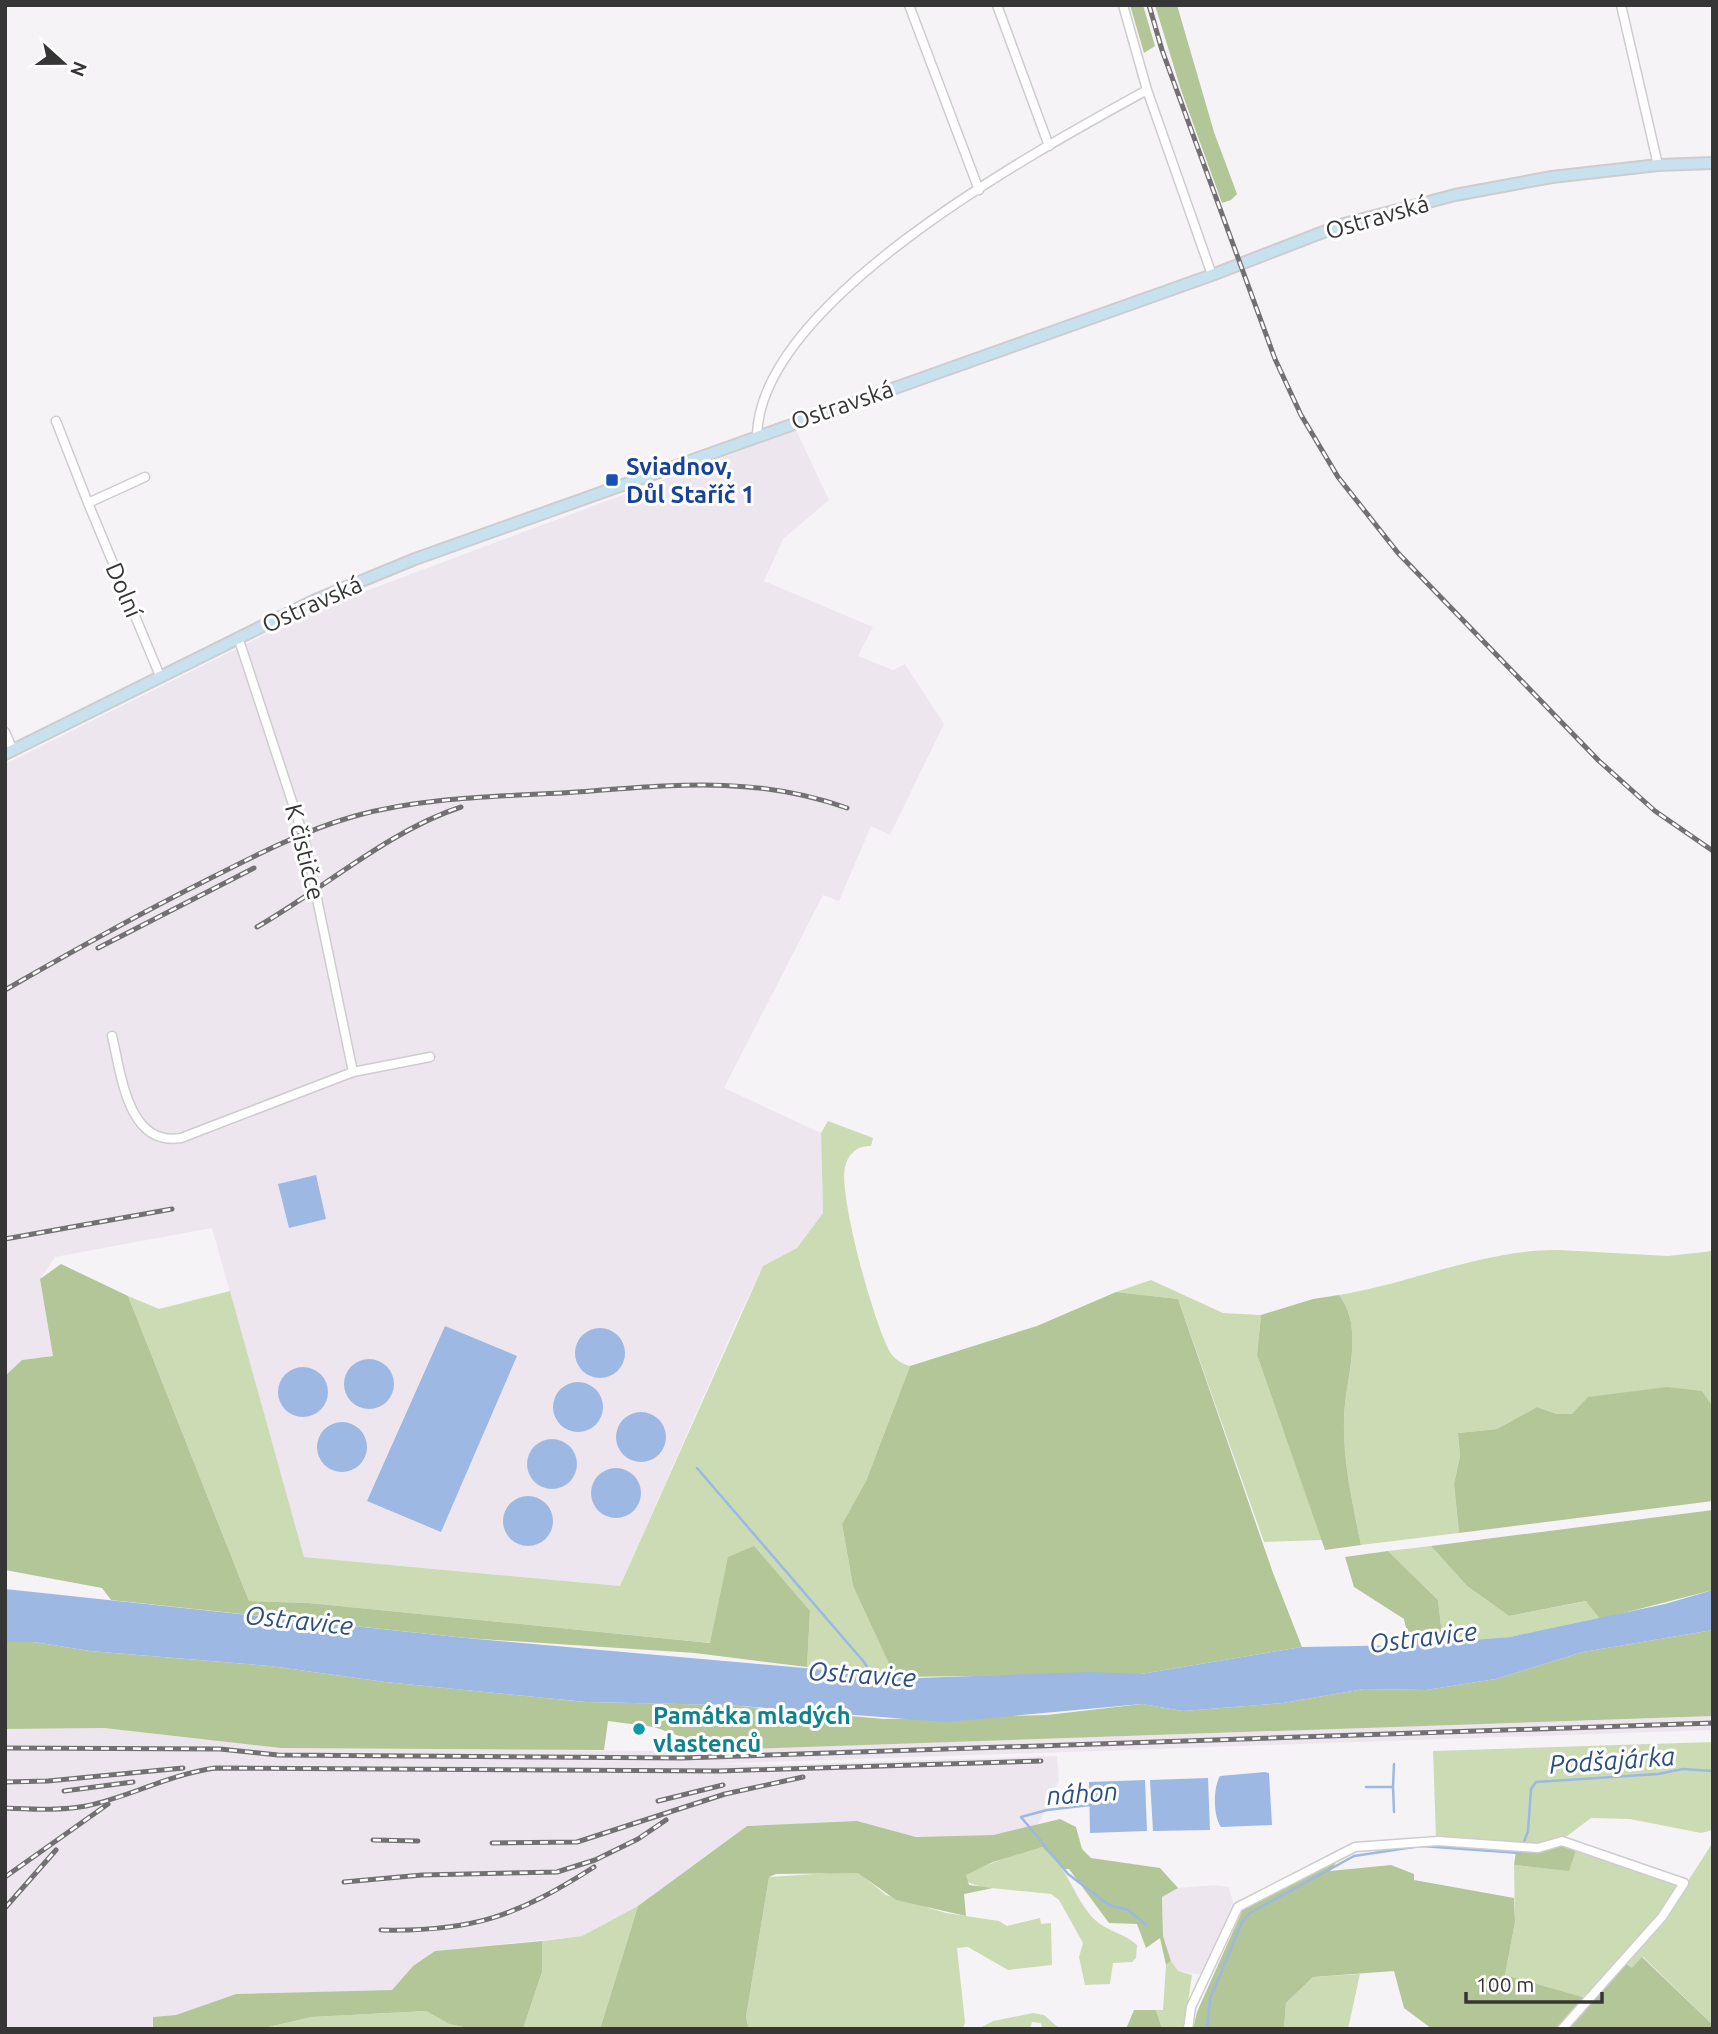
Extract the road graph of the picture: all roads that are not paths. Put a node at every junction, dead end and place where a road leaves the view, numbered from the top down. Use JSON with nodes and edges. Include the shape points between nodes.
{"nodes":[{"id":1,"x":909,"y":5,"type":"edge"},
{"id":2,"x":997,"y":5,"type":"edge"},
{"id":3,"x":1123,"y":5,"type":"edge"},
{"id":4,"x":1621,"y":5,"type":"edge"},
{"id":5,"x":1147,"y":90,"type":"junction"},
{"id":6,"x":1049,"y":146,"type":"junction"},
{"id":7,"x":1713,"y":163,"type":"edge"},
{"id":8,"x":1658,"y":165,"type":"junction"},
{"id":9,"x":979,"y":190,"type":"junction"},
{"id":10,"x":1212,"y":275,"type":"junction"},
{"id":11,"x":56,"y":421,"type":"dead end"},
{"id":12,"x":757,"y":435,"type":"junction"},
{"id":13,"x":145,"y":477,"type":"dead end"},
{"id":14,"x":88,"y":503,"type":"junction"},
{"id":15,"x":238,"y":637,"type":"junction"},
{"id":16,"x":160,"y":676,"type":"junction"},
{"id":17,"x":5,"y":732,"type":"edge"},
{"id":18,"x":9,"y":752,"type":"edge"},
{"id":19,"x":112,"y":1035,"type":"dead end"},
{"id":20,"x":430,"y":1057,"type":"dead end"},
{"id":21,"x":353,"y":1072,"type":"junction"},
{"id":22,"x":1188,"y":2029,"type":"edge"},
{"id":23,"x":1562,"y":2029,"type":"edge"}],
"edges":[{"from":1,"to":9,"type":"street"},
{"from":2,"to":6,"type":"street"},
{"from":3,"to":5,"type":"street"},
{"from":4,"to":8,"type":"street"},
{"from":5,"to":6,"type":"street"},
{"from":5,"to":10,"type":"street"},
{"from":6,"to":9,"type":"street"},
{"from":7,"to":8,"type":"street","name":"Ostravská"},
{"from":8,"to":10,"type":"street","name":"Ostravská","via":[[1552,177],[1455,195],[1344,224]]},
{"from":9,"to":12,"type":"street","via":[[887,251],[810,327],[769,384]]},
{"from":10,"to":12,"type":"street","name":"Ostravská"},
{"from":11,"to":14,"type":"street","name":"Dolní"},
{"from":12,"to":15,"type":"street","name":"Ostravská","via":[[415,559]]},
{"from":13,"to":14,"type":"street"},
{"from":14,"to":16,"type":"street","name":"Dolní"},
{"from":15,"to":16,"type":"street","name":"Ostravská"},
{"from":15,"to":21,"type":"street","name":"K čističce","via":[[305,841]]},
{"from":16,"to":18,"type":"street","name":"Ostravská"},
{"from":17,"to":18,"type":"street"},
{"from":19,"to":21,"type":"street","via":[[134,1115],[152,1133],[168,1139]]},
{"from":20,"to":21,"type":"street"},
{"from":22,"to":23,"type":"street","via":[[1191,2007],[1234,1911],[1355,1846],[1438,1841],[1528,1848],[1562,1841],[1684,1882],[1655,1926]]}]}
